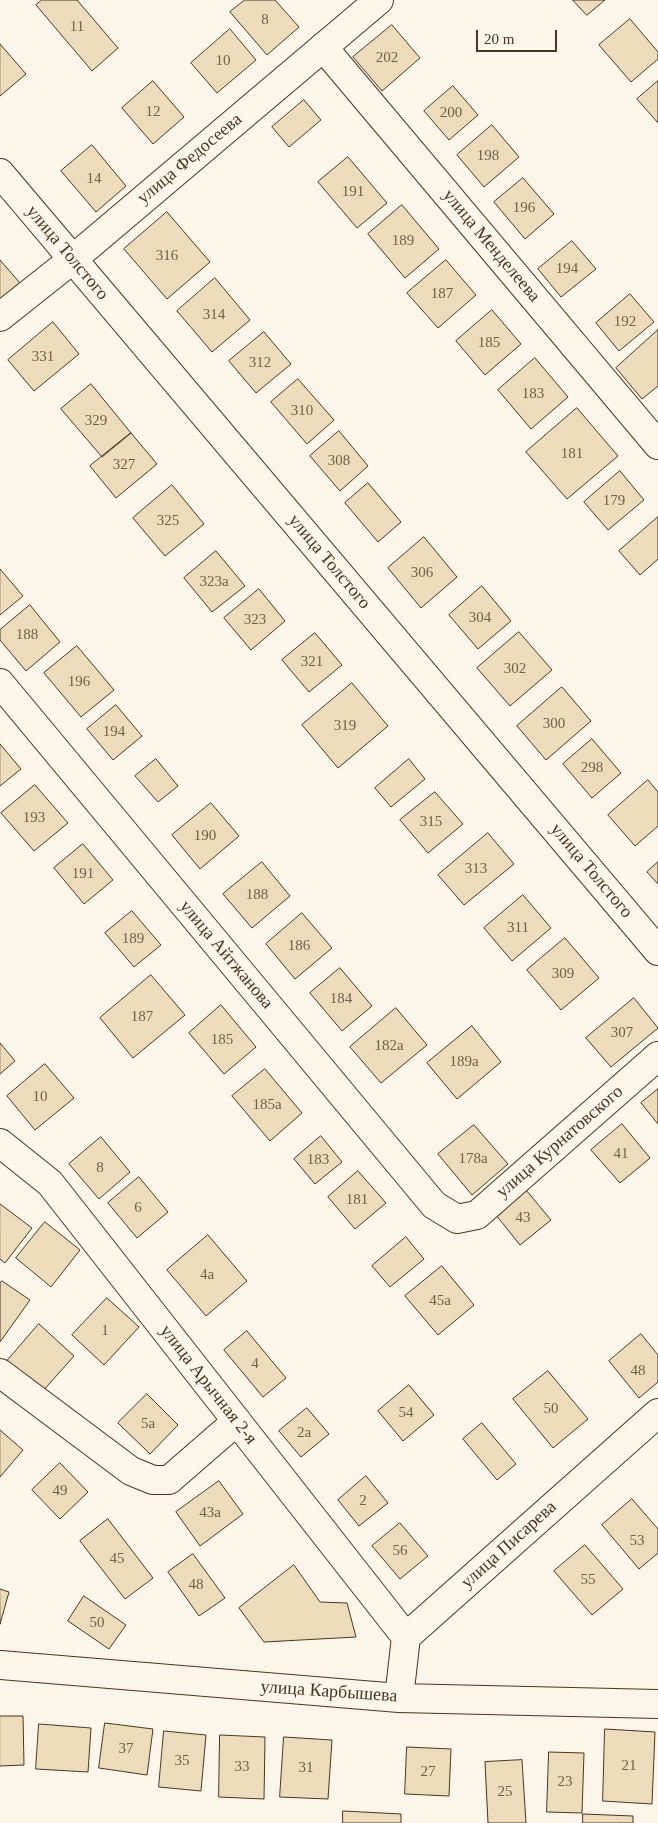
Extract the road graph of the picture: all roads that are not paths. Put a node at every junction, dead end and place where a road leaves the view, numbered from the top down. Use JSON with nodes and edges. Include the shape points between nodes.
{"nodes":[{"id":1,"x":379,"y":0,"type":"edge"},
{"id":2,"x":323,"y":47,"type":"junction"},
{"id":3,"x":0,"y":173,"type":"edge"},
{"id":4,"x":73,"y":259,"type":"junction"},
{"id":5,"x":0,"y":317,"type":"edge"},
{"id":6,"x":658,"y":444,"type":"edge"},
{"id":7,"x":0,"y":683,"type":"edge"},
{"id":8,"x":658,"y":951,"type":"edge"},
{"id":9,"x":658,"y":1056,"type":"edge"},
{"id":10,"x":0,"y":1143,"type":"edge"},
{"id":11,"x":457,"y":1219,"type":"joint"},
{"id":12,"x":0,"y":1374,"type":"edge"},
{"id":13,"x":658,"y":1413,"type":"edge"},
{"id":14,"x":238,"y":1421,"type":"junction"},
{"id":15,"x":406,"y":1637,"type":"junction"},
{"id":16,"x":0,"y":1665,"type":"edge"},
{"id":17,"x":399,"y":1698,"type":"junction"},
{"id":18,"x":658,"y":1704,"type":"edge"}],
"edges":[{"from":1,"to":2,"type":"street","name":"улица Федосеева"},
{"from":2,"to":4,"type":"street","name":"улица Федосеева"},
{"from":2,"to":6,"type":"street","name":"улица Менделеева"},
{"from":3,"to":4,"type":"street","name":"улица Толстого"},
{"from":4,"to":5,"type":"street","name":"улица Федосеева"},
{"from":4,"to":8,"type":"street","name":"улица Толстого"},
{"from":7,"to":11,"type":"street","name":"улица Айтжанова","via":[[434,1205]]},
{"from":9,"to":11,"type":"street","name":"улица Курнатовского","via":[[476,1215]]},
{"from":10,"to":14,"type":"street","name":"улица Арычная 2-я","via":[[50,1183]]},
{"from":12,"to":14,"type":"street","via":[[131,1471],[153,1480],[169,1480]]},
{"from":13,"to":15,"type":"street","name":"улица Писарева"},
{"from":14,"to":15,"type":"street","name":"улица Арычная 2-я"},
{"from":15,"to":17,"type":"street"},
{"from":16,"to":17,"type":"street","name":"улица Карбышева"},
{"from":17,"to":18,"type":"street","name":"улица Карбышева"}]}
